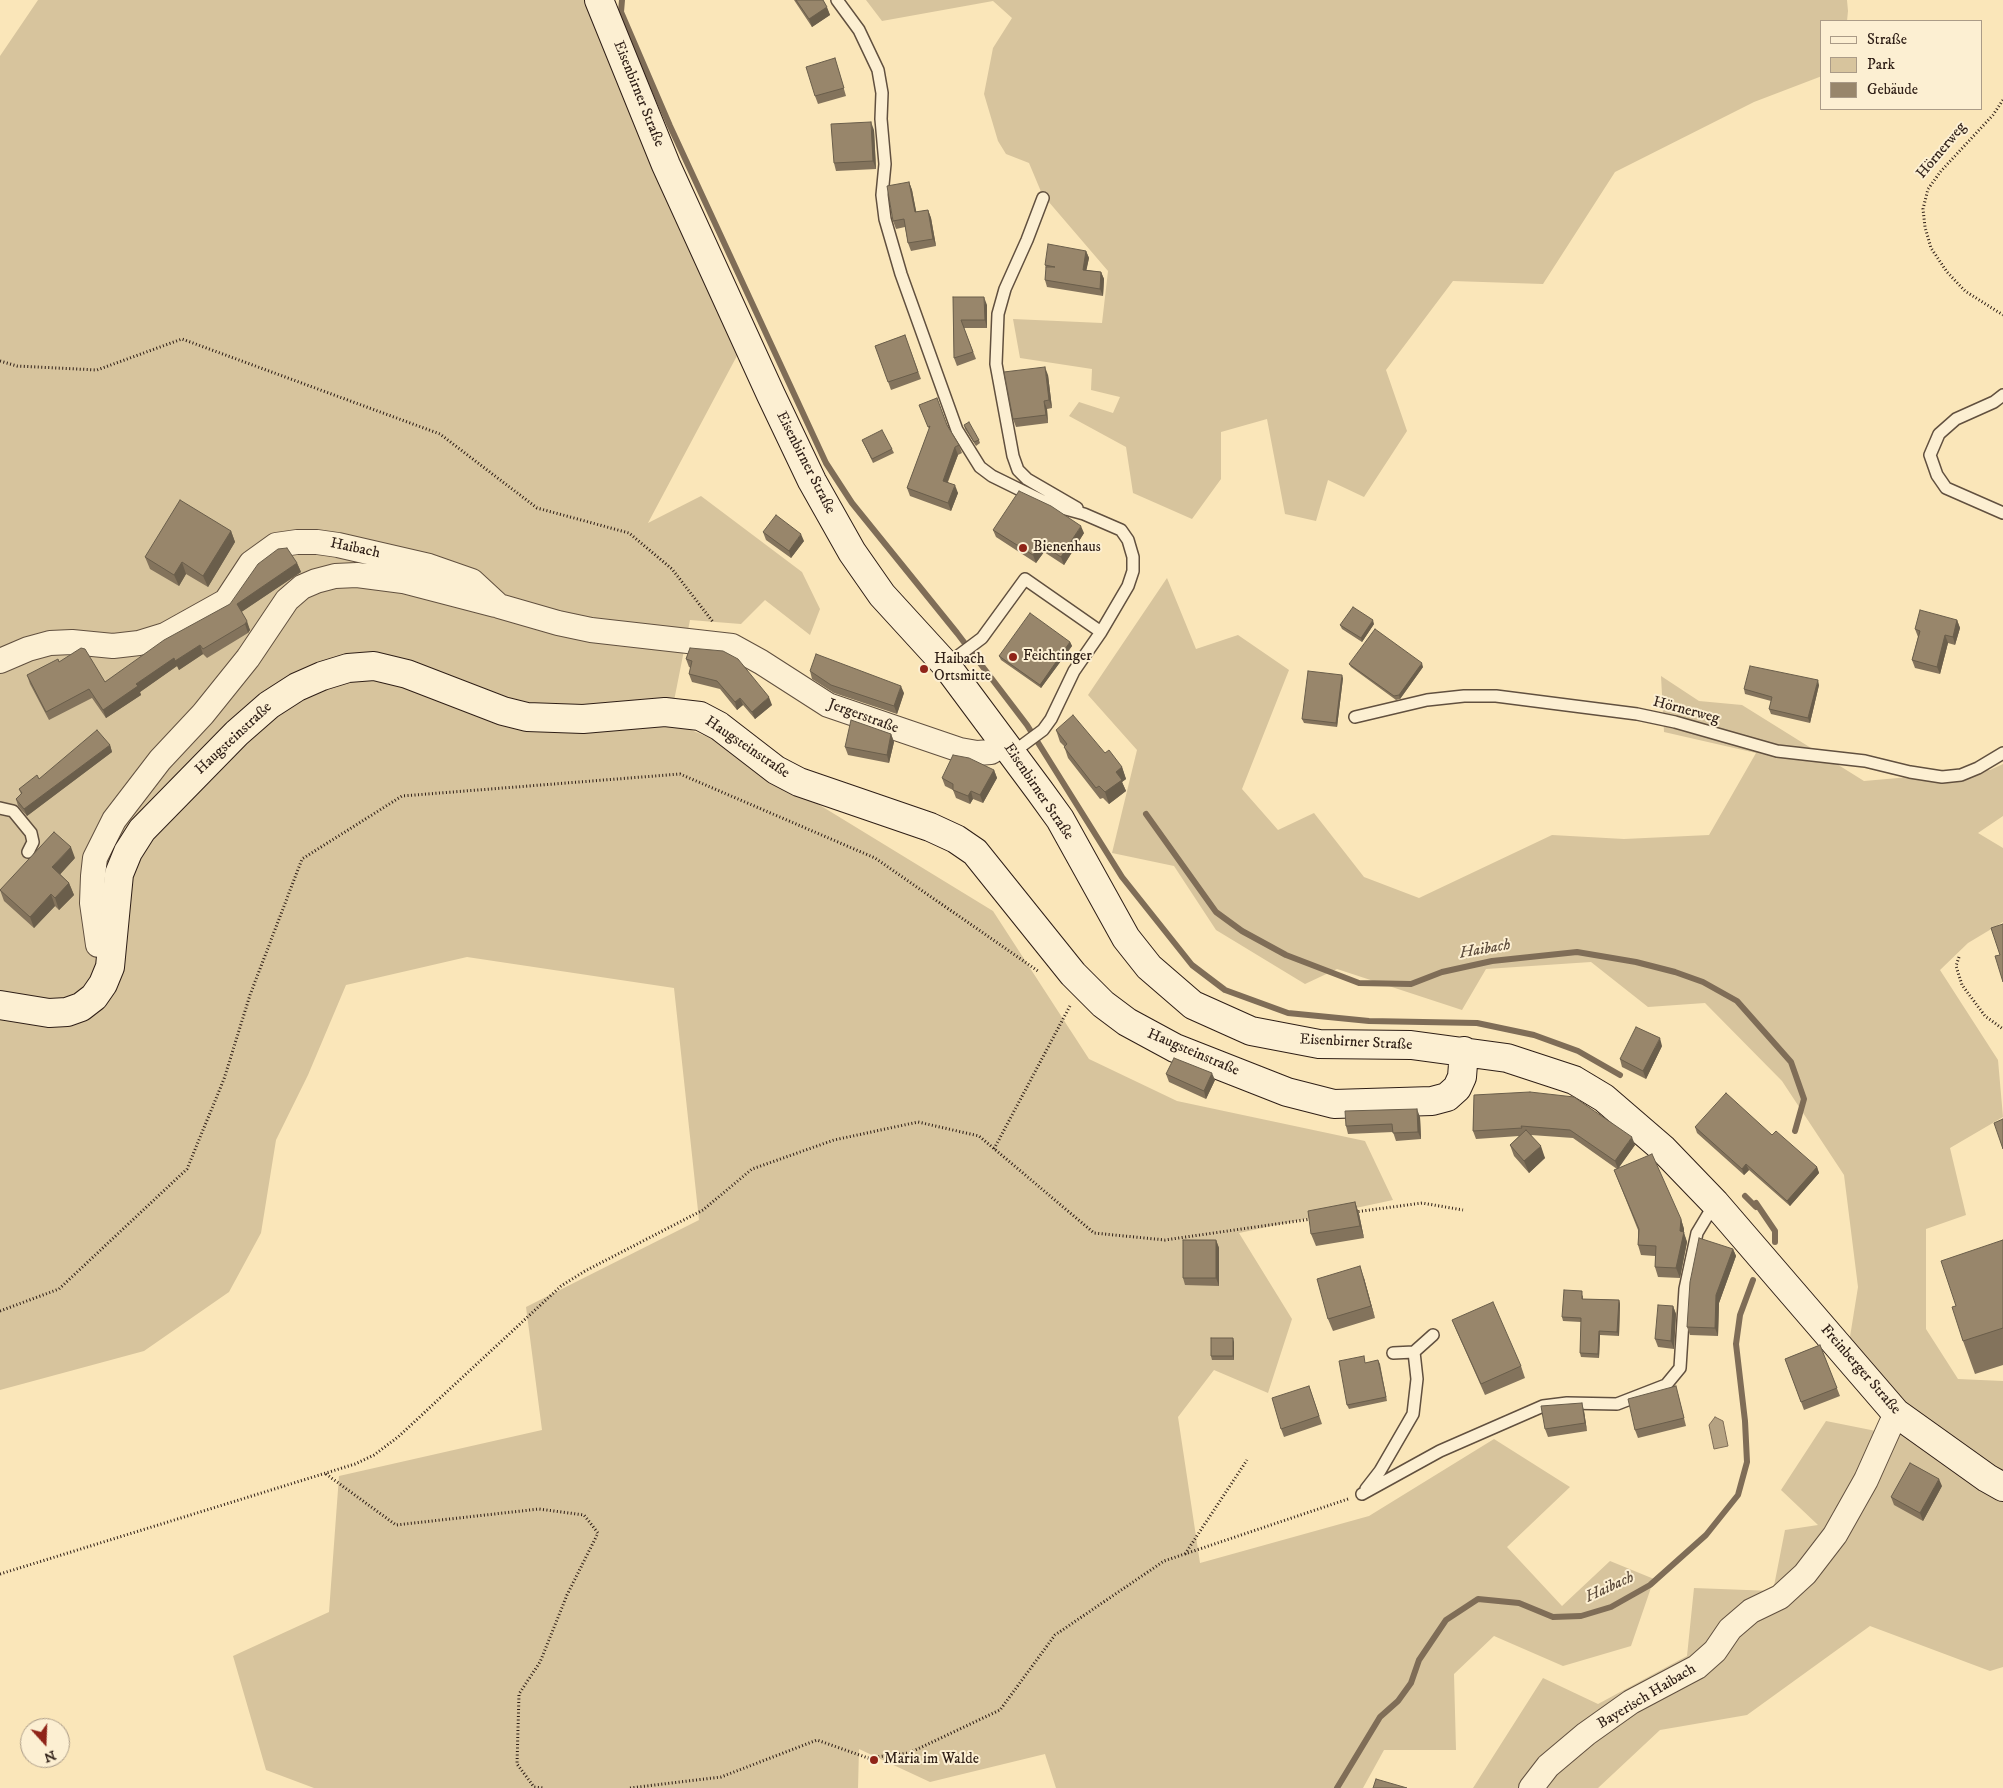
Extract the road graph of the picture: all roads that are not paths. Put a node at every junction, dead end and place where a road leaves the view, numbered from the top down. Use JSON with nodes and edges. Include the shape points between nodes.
{"nodes":[{"id":1,"x":599,"y":0,"type":"edge"},
{"id":2,"x":837,"y":0,"type":"edge"},
{"id":3,"x":1043,"y":198,"type":"dead end"},
{"id":4,"x":2003,"y":395,"type":"edge"},
{"id":5,"x":2003,"y":513,"type":"edge"},
{"id":6,"x":1084,"y":514,"type":"junction"},
{"id":7,"x":499,"y":606,"type":"junction"},
{"id":8,"x":1102,"y":632,"type":"junction"},
{"id":9,"x":732,"y":646,"type":"joint"},
{"id":10,"x":955,"y":658,"type":"junction"},
{"id":11,"x":0,"y":661,"type":"edge"},
{"id":12,"x":1356,"y":717,"type":"dead end"},
{"id":13,"x":1014,"y":747,"type":"junction"},
{"id":14,"x":2003,"y":753,"type":"edge"},
{"id":15,"x":0,"y":808,"type":"edge"},
{"id":16,"x":28,"y":852,"type":"dead end"},
{"id":17,"x":112,"y":946,"type":"junction"},
{"id":18,"x":0,"y":1005,"type":"edge"},
{"id":19,"x":1464,"y":1051,"type":"junction"},
{"id":20,"x":1715,"y":1203,"type":"junction"},
{"id":21,"x":1758,"y":1252,"type":"joint"},
{"id":22,"x":1433,"y":1335,"type":"dead end"},
{"id":23,"x":1414,"y":1352,"type":"junction"},
{"id":24,"x":1392,"y":1353,"type":"dead end"},
{"id":25,"x":1896,"y":1413,"type":"junction"},
{"id":26,"x":2003,"y":1487,"type":"edge"},
{"id":27,"x":1531,"y":1788,"type":"edge"}],
"edges":[{"from":1,"to":10,"type":"main road","name":"Eisenbirner Straße","via":[[666,165],[812,481],[852,552],[882,595]]},
{"from":2,"to":6,"type":"lane","via":[[859,30],[878,70],[886,164],[882,195],[885,219],[901,274],[957,430],[980,467],[992,476],[1051,505]]},
{"from":3,"to":6,"type":"lane","via":[[1005,289],[998,314],[996,364],[1018,470]]},
{"from":4,"to":5,"type":"lane","via":[[1956,419],[1939,434],[1930,455],[1946,488]]},
{"from":6,"to":8,"type":"lane","via":[[1121,530],[1133,557],[1128,586]]},
{"from":7,"to":9,"type":"street","name":"Haibach","via":[[591,630]]},
{"from":7,"to":11,"type":"street","name":"Haibach","via":[[472,581],[429,566],[338,545],[297,542],[276,545],[251,563],[226,601],[165,635],[114,646],[50,643]]},
{"from":7,"to":17,"type":"street","via":[[403,581],[357,575],[316,581],[302,587],[287,600],[248,658],[130,796],[110,828],[95,858],[92,903],[98,945]]},
{"from":8,"to":10,"type":"lane","via":[[1025,579],[982,638]]},
{"from":8,"to":13,"type":"lane","via":[[1074,671],[1043,730]]},
{"from":9,"to":13,"type":"street","name":"Jergerstraße","via":[[828,705],[960,750],[977,753]]},
{"from":10,"to":13,"type":"main road","name":"Eisenbirner Straße"},
{"from":12,"to":14,"type":"lane","name":"Hörnerweg","via":[[1428,700],[1496,696],[1637,714],[1777,750],[1865,761],[1942,777],[1961,775]]},
{"from":13,"to":19,"type":"main road","name":"Eisenbirner Straße","via":[[1060,819],[1126,938],[1149,967],[1192,1005],[1252,1031],[1289,1040],[1319,1044],[1411,1045]]},
{"from":15,"to":16,"type":"lane","via":[[13,811],[31,833],[33,842]]},
{"from":17,"to":18,"type":"main road","name":"Haugsteinstraße","via":[[110,967],[103,984],[81,1007],[49,1013]]},
{"from":17,"to":19,"type":"main road","name":"Haugsteinstraße","via":[[119,874],[142,830],[269,705],[322,676],[348,668],[374,666],[407,674],[527,717],[583,719],[665,712],[700,716],[719,726],[776,770],[799,782],[956,839],[975,852],[1073,974],[1111,1010],[1175,1048],[1287,1092],[1334,1104],[1432,1101],[1447,1097],[1457,1088],[1462,1076]]},
{"from":19,"to":20,"type":"main road","name":"Eisenbirner Straße","via":[[1507,1058],[1539,1068],[1574,1080],[1604,1098],[1662,1148]]},
{"from":20,"to":21,"type":"main road","name":"Eisenbirner Straße"},
{"from":20,"to":23,"type":"lane","via":[[1697,1233],[1685,1289],[1680,1368],[1666,1385],[1617,1404],[1567,1402],[1543,1406],[1440,1451],[1362,1494],[1380,1471],[1413,1414],[1417,1379]]},
{"from":21,"to":25,"type":"main road","name":"Freinberger Straße"},
{"from":22,"to":23,"type":"lane"},
{"from":23,"to":24,"type":"lane"},
{"from":25,"to":26,"type":"main road","name":"Freinberger Straße"},
{"from":25,"to":27,"type":"street","name":"Bayerisch Haibach","via":[[1866,1480],[1835,1535],[1805,1574],[1780,1597],[1751,1611],[1730,1629],[1715,1651],[1697,1668],[1632,1702],[1586,1734],[1548,1766]]}]}
